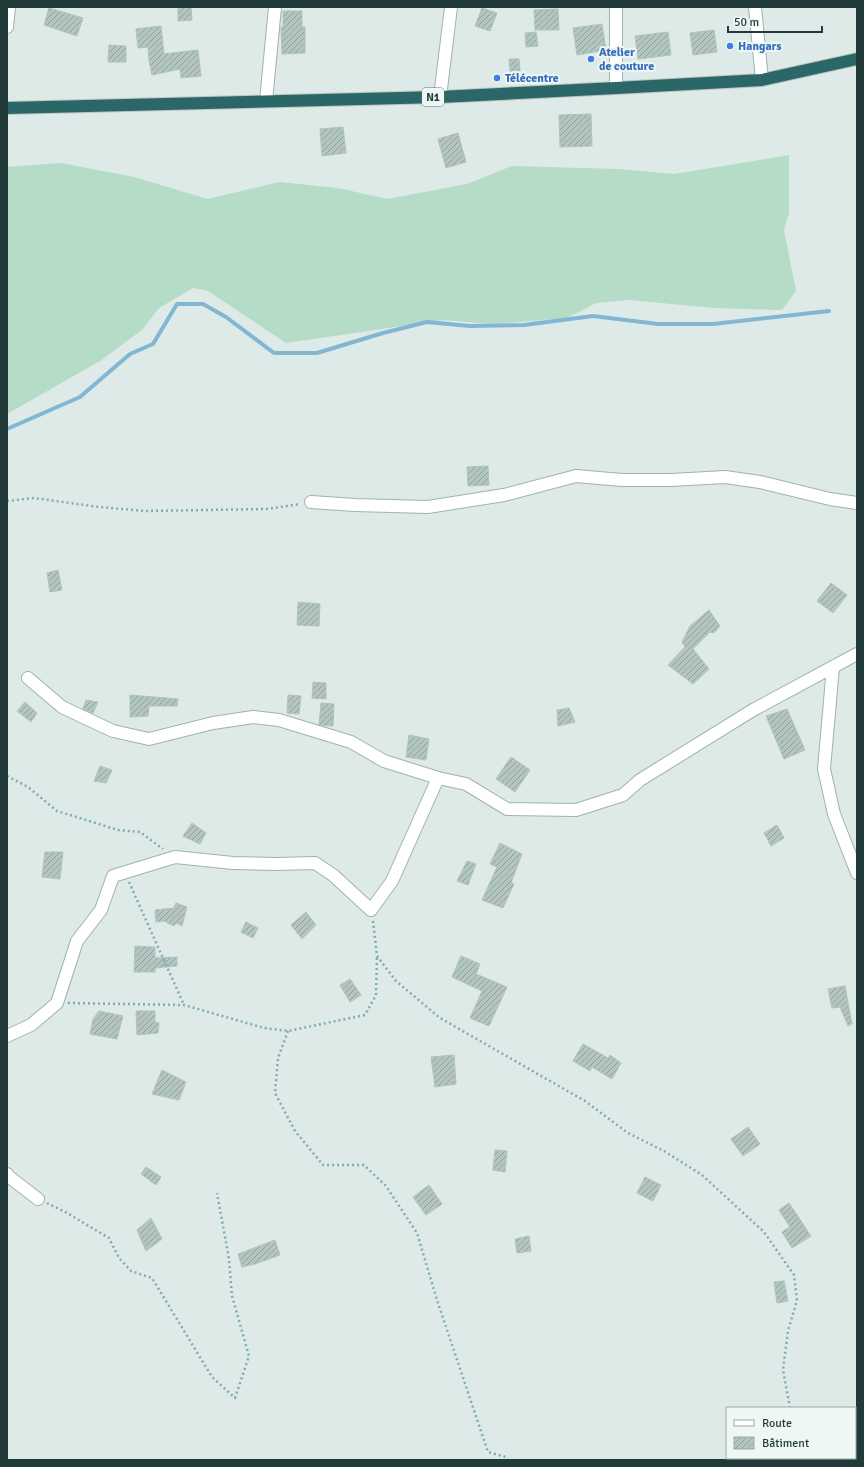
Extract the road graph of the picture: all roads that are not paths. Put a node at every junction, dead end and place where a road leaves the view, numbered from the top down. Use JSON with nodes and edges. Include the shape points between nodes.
{"nodes":[{"id":1,"x":9,"y":7,"type":"edge"},
{"id":2,"x":275,"y":7,"type":"edge"},
{"id":3,"x":451,"y":7,"type":"edge"},
{"id":4,"x":616,"y":7,"type":"edge"},
{"id":5,"x":755,"y":7,"type":"edge"},
{"id":6,"x":7,"y":28,"type":"edge"},
{"id":7,"x":857,"y":59,"type":"edge"},
{"id":8,"x":762,"y":80,"type":"junction"},
{"id":9,"x":616,"y":88,"type":"junction"},
{"id":10,"x":440,"y":97,"type":"junction"},
{"id":11,"x":266,"y":101,"type":"junction"},
{"id":12,"x":7,"y":108,"type":"edge"},
{"id":13,"x":311,"y":502,"type":"road end"},
{"id":14,"x":857,"y":503,"type":"edge"},
{"id":15,"x":857,"y":654,"type":"edge"},
{"id":16,"x":833,"y":667,"type":"junction"},
{"id":17,"x":28,"y":678,"type":"dead end"},
{"id":18,"x":438,"y":778,"type":"junction"},
{"id":19,"x":857,"y":874,"type":"edge"},
{"id":20,"x":7,"y":1036,"type":"edge"},
{"id":21,"x":7,"y":1174,"type":"edge"},
{"id":22,"x":38,"y":1199,"type":"road end"}],
"edges":[{"from":1,"to":6,"type":"street"},
{"from":2,"to":11,"type":"street"},
{"from":3,"to":10,"type":"street"},
{"from":4,"to":9,"type":"street"},
{"from":5,"to":8,"type":"street"},
{"from":7,"to":8,"type":"highway","number":"N1"},
{"from":8,"to":9,"type":"highway","number":"N1"},
{"from":9,"to":10,"type":"highway","number":"N1"},
{"from":10,"to":11,"type":"highway","number":"N1"},
{"from":11,"to":12,"type":"highway","number":"N1"},
{"from":13,"to":14,"type":"street","via":[[428,507],[504,495],[576,476],[622,480],[725,477]]},
{"from":15,"to":16,"type":"street"},
{"from":16,"to":18,"type":"street","via":[[753,710],[640,780],[623,795],[576,810],[507,809],[466,784]]},
{"from":16,"to":19,"type":"street","via":[[824,769],[834,814]]},
{"from":17,"to":18,"type":"street","via":[[62,707],[113,731],[149,739],[213,723],[253,717],[279,720],[351,742],[384,761]]},
{"from":18,"to":20,"type":"street","via":[[392,881],[371,910],[333,874],[315,863],[277,864],[175,857],[113,876],[101,910],[77,941],[57,1003],[31,1025]]},
{"from":21,"to":22,"type":"street"}]}
